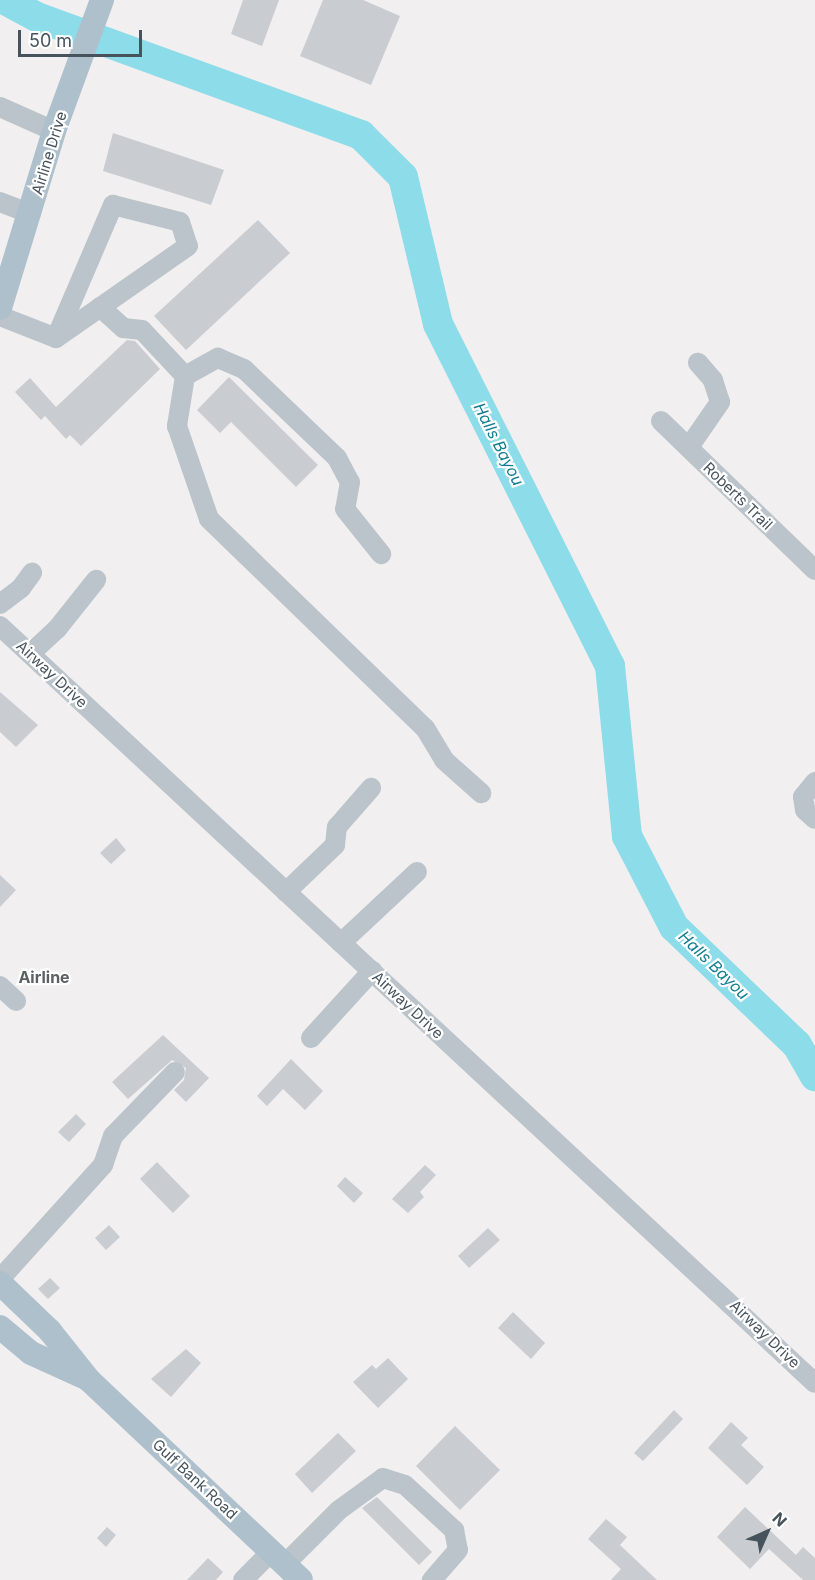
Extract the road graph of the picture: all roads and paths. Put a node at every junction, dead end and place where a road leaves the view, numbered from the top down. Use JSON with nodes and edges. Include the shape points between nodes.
{"nodes":[{"id":1,"x":102,"y":0,"type":"edge"},
{"id":2,"x":0,"y":107,"type":"edge"},
{"id":3,"x":54,"y":130,"type":"junction"},
{"id":4,"x":0,"y":202,"type":"edge"},
{"id":5,"x":31,"y":214,"type":"junction"},
{"id":6,"x":100,"y":307,"type":"junction"},
{"id":7,"x":0,"y":308,"type":"edge"},
{"id":8,"x":0,"y":316,"type":"edge"},
{"id":9,"x":56,"y":338,"type":"junction"},
{"id":10,"x":698,"y":363,"type":"dead end"},
{"id":11,"x":185,"y":376,"type":"junction"},
{"id":12,"x":661,"y":421,"type":"dead end"},
{"id":13,"x":689,"y":447,"type":"junction"},
{"id":14,"x":381,"y":554,"type":"dead end"},
{"id":15,"x":815,"y":570,"type":"edge"},
{"id":16,"x":32,"y":573,"type":"dead end"},
{"id":17,"x":96,"y":580,"type":"dead end"},
{"id":18,"x":0,"y":604,"type":"edge"},
{"id":19,"x":0,"y":626,"type":"edge"},
{"id":20,"x":30,"y":654,"type":"junction"},
{"id":21,"x":815,"y":782,"type":"edge"},
{"id":22,"x":370,"y":788,"type":"dead end"},
{"id":23,"x":481,"y":793,"type":"dead end"},
{"id":24,"x":815,"y":819,"type":"edge"},
{"id":25,"x":417,"y":872,"type":"dead end"},
{"id":26,"x":286,"y":892,"type":"junction"},
{"id":27,"x":341,"y":943,"type":"junction"},
{"id":28,"x":372,"y":972,"type":"junction"},
{"id":29,"x":0,"y":986,"type":"edge"},
{"id":30,"x":16,"y":1001,"type":"dead end"},
{"id":31,"x":311,"y":1038,"type":"dead end"},
{"id":32,"x":175,"y":1072,"type":"dead end"},
{"id":33,"x":0,"y":1281,"type":"edge"},
{"id":34,"x":0,"y":1327,"type":"edge"},
{"id":35,"x":88,"y":1380,"type":"junction"},
{"id":36,"x":815,"y":1383,"type":"edge"},
{"id":37,"x":286,"y":1565,"type":"edge"},
{"id":38,"x":243,"y":1580,"type":"edge"},
{"id":39,"x":432,"y":1580,"type":"edge"}],
"edges":[{"from":1,"to":3,"type":"main road","name":"Airline Drive"},
{"from":2,"to":3,"type":"street"},
{"from":3,"to":5,"type":"main road","name":"Airline Drive"},
{"from":4,"to":5,"type":"street"},
{"from":5,"to":7,"type":"main road","name":"Airline Drive"},
{"from":6,"to":9,"type":"street"},
{"from":6,"to":9,"type":"street","via":[[188,246],[180,222],[113,205]]},
{"from":6,"to":11,"type":"street","via":[[123,328],[142,330]]},
{"from":8,"to":9,"type":"street"},
{"from":10,"to":13,"type":"street","via":[[713,380],[720,402]]},
{"from":11,"to":14,"type":"street","via":[[218,358],[244,369],[338,458],[350,482],[345,509]]},
{"from":11,"to":23,"type":"street","via":[[177,426],[209,519],[425,728],[444,760]]},
{"from":12,"to":13,"type":"street","name":"Roberts Trail"},
{"from":13,"to":15,"type":"street","name":"Roberts Trail"},
{"from":16,"to":18,"type":"street","via":[[21,588]]},
{"from":17,"to":20,"type":"street","via":[[57,629]]},
{"from":19,"to":20,"type":"street","name":"Airway Drive"},
{"from":20,"to":26,"type":"street","name":"Airway Drive"},
{"from":21,"to":24,"type":"street","via":[[803,797],[805,810]]},
{"from":22,"to":26,"type":"street","via":[[337,827],[335,845]]},
{"from":25,"to":27,"type":"street"},
{"from":26,"to":27,"type":"street","name":"Airway Drive"},
{"from":27,"to":28,"type":"street","name":"Airway Drive"},
{"from":28,"to":31,"type":"street"},
{"from":28,"to":36,"type":"street","name":"Airway Drive"},
{"from":29,"to":30,"type":"street"},
{"from":32,"to":33,"type":"street","via":[[112,1136],[103,1165]]},
{"from":33,"to":35,"type":"main road","name":"Gulf Bank Road","via":[[50,1331]]},
{"from":34,"to":35,"type":"main road","name":"Gulf Bank Road","via":[[31,1353]]},
{"from":35,"to":37,"type":"main road","name":"Gulf Bank Road"},
{"from":37,"to":38,"type":"street"},
{"from":37,"to":39,"type":"street","via":[[339,1510],[383,1478],[405,1485],[454,1530],[458,1550]]}]}
